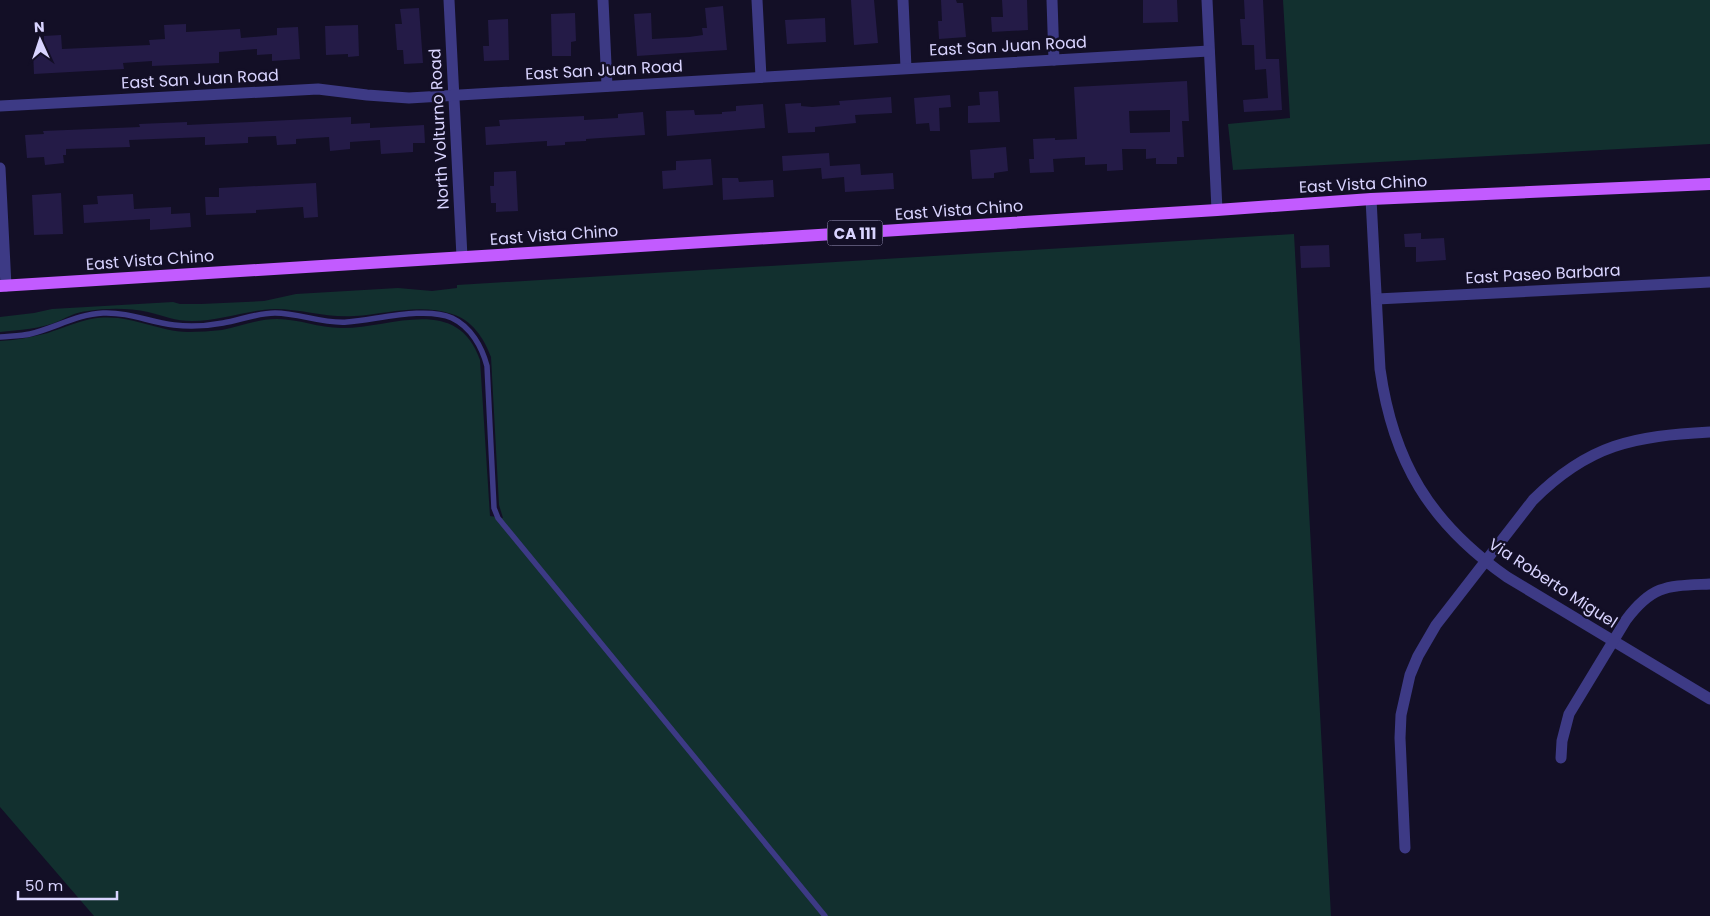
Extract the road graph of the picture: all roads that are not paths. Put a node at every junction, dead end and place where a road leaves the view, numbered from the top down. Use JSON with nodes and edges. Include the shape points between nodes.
{"nodes":[{"id":1,"x":449,"y":0,"type":"edge"},
{"id":2,"x":603,"y":0,"type":"edge"},
{"id":3,"x":757,"y":0,"type":"edge"},
{"id":4,"x":903,"y":0,"type":"edge"},
{"id":5,"x":1052,"y":0,"type":"edge"},
{"id":6,"x":1207,"y":0,"type":"edge"},
{"id":7,"x":1209,"y":51,"type":"junction"},
{"id":8,"x":1054,"y":60,"type":"junction"},
{"id":9,"x":906,"y":68,"type":"junction"},
{"id":10,"x":761,"y":77,"type":"junction"},
{"id":11,"x":607,"y":86,"type":"junction"},
{"id":12,"x":454,"y":95,"type":"junction"},
{"id":13,"x":0,"y":106,"type":"edge"},
{"id":14,"x":0,"y":168,"type":"edge"},
{"id":15,"x":1710,"y":184,"type":"edge"},
{"id":16,"x":1371,"y":199,"type":"junction"},
{"id":17,"x":1217,"y":210,"type":"junction"},
{"id":18,"x":462,"y":257,"type":"junction"},
{"id":19,"x":1710,"y":282,"type":"edge"},
{"id":20,"x":3,"y":286,"type":"edge"},
{"id":21,"x":1377,"y":299,"type":"junction"},
{"id":22,"x":0,"y":337,"type":"edge"},
{"id":23,"x":1710,"y":432,"type":"edge"},
{"id":24,"x":1486,"y":561,"type":"junction"},
{"id":25,"x":1710,"y":584,"type":"edge"},
{"id":26,"x":1614,"y":641,"type":"junction"},
{"id":27,"x":1710,"y":699,"type":"edge"},
{"id":28,"x":1561,"y":758,"type":"dead end"},
{"id":29,"x":1405,"y":848,"type":"dead end"},
{"id":30,"x":824,"y":916,"type":"edge"}],
"edges":[{"from":1,"to":12,"type":"street","name":"North Volturno Road"},
{"from":2,"to":11,"type":"street"},
{"from":3,"to":10,"type":"street"},
{"from":4,"to":9,"type":"street"},
{"from":5,"to":8,"type":"street"},
{"from":6,"to":7,"type":"street"},
{"from":7,"to":8,"type":"street","name":"East San Juan Road"},
{"from":7,"to":17,"type":"street"},
{"from":8,"to":9,"type":"street","name":"East San Juan Road"},
{"from":9,"to":10,"type":"street","name":"East San Juan Road"},
{"from":10,"to":11,"type":"street","name":"East San Juan Road"},
{"from":11,"to":12,"type":"street","name":"East San Juan Road"},
{"from":12,"to":13,"type":"street","name":"East San Juan Road","via":[[409,98],[318,89]]},
{"from":12,"to":18,"type":"street","name":"North Volturno Road"},
{"from":14,"to":20,"type":"street"},
{"from":15,"to":16,"type":"main road","name":"East Vista Chino","number":"CA 111"},
{"from":16,"to":17,"type":"main road","name":"East Vista Chino","number":"CA 111"},
{"from":16,"to":21,"type":"street","name":"Via Roberto Miguel"},
{"from":17,"to":18,"type":"main road","name":"East Vista Chino","number":"CA 111"},
{"from":18,"to":20,"type":"main road","name":"East Vista Chino","number":"CA 111"},
{"from":19,"to":21,"type":"street","name":"East Paseo Barbara"},
{"from":21,"to":24,"type":"street","name":"Via Roberto Miguel","via":[[1380,369],[1398,444],[1429,502],[1449,528]]},
{"from":22,"to":30,"type":"lane","via":[[29,334],[85,315],[102,313],[134,315],[173,326],[222,324],[275,313],[345,322],[419,314],[452,318],[465,327],[483,350],[487,366],[494,508],[498,518]]},
{"from":23,"to":24,"type":"street","via":[[1651,436],[1608,448],[1587,458],[1567,470],[1533,500]]},
{"from":24,"to":26,"type":"street","name":"Via Roberto Miguel"},
{"from":24,"to":29,"type":"street","via":[[1427,639],[1404,695],[1400,738]]},
{"from":25,"to":26,"type":"street","via":[[1660,588],[1637,606]]},
{"from":26,"to":27,"type":"street","name":"Via Roberto Miguel"},
{"from":26,"to":28,"type":"street","via":[[1569,714]]}]}
